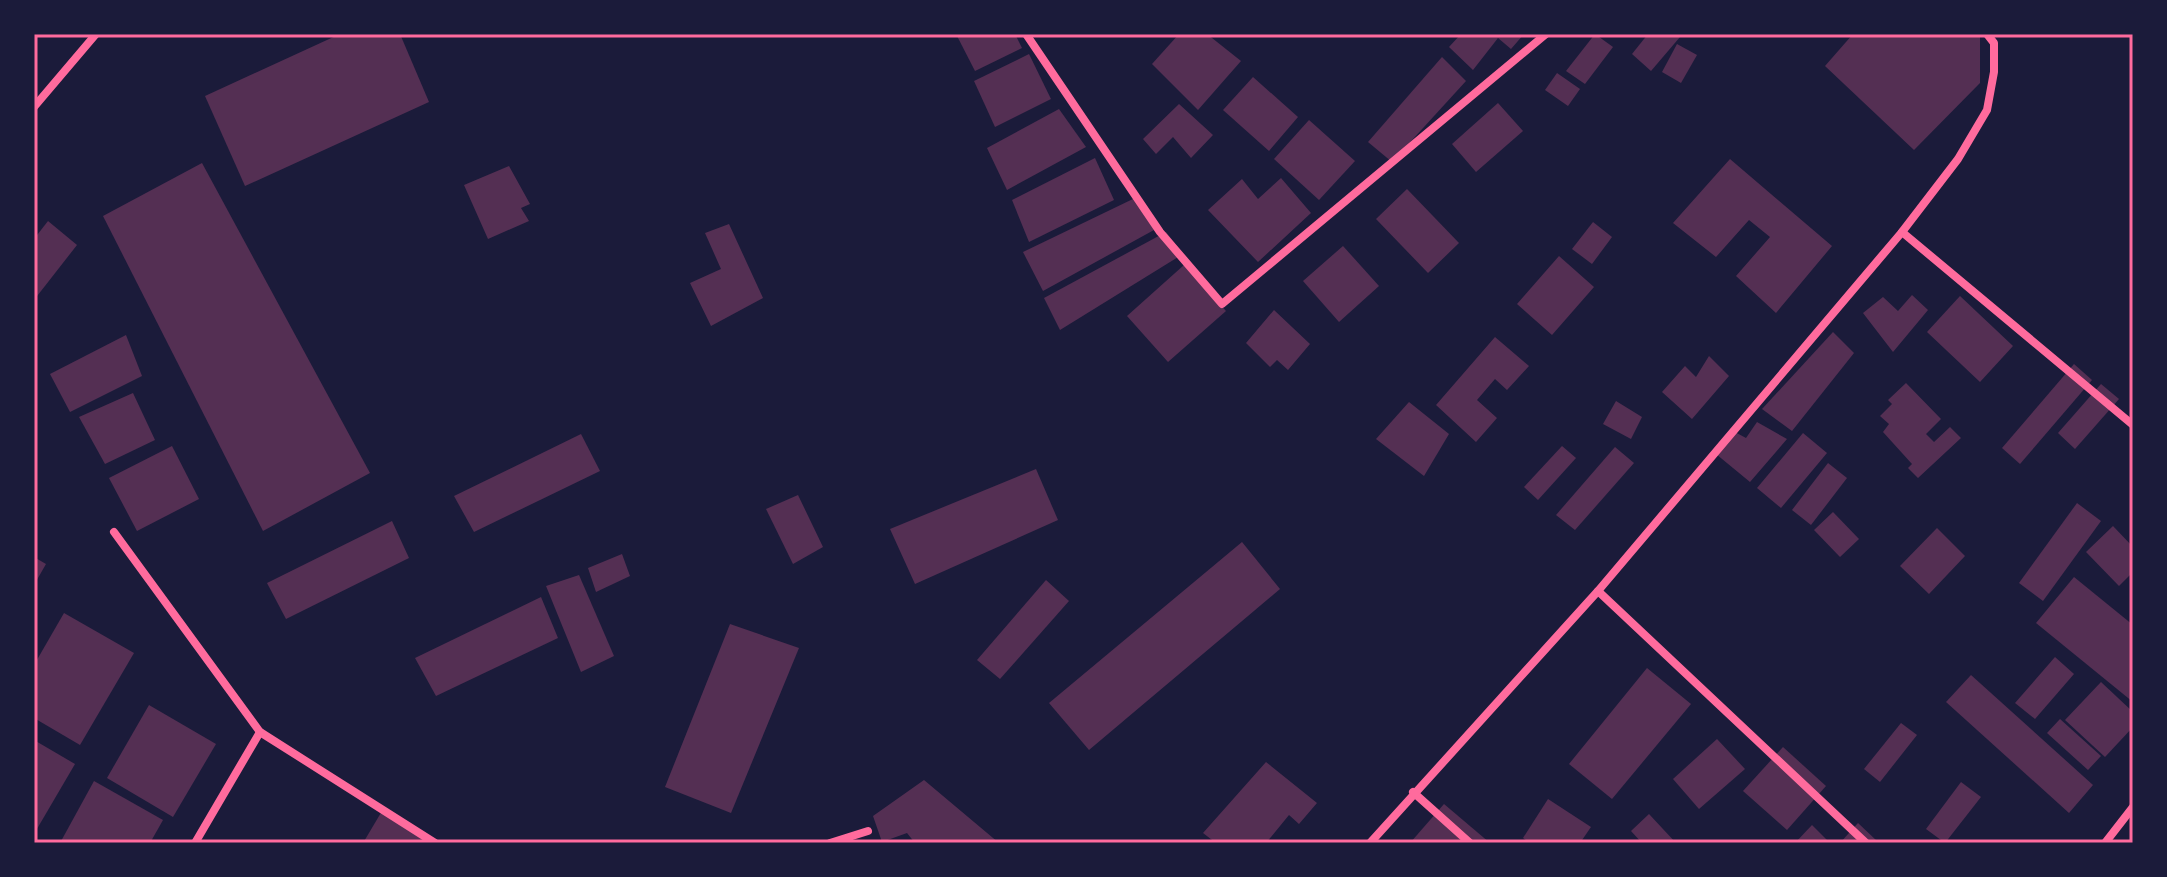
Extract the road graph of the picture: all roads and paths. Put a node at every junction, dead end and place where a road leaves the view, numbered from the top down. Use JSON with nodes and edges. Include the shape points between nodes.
{"nodes":[{"id":1,"x":96,"y":34,"type":"edge"},
{"id":2,"x":1026,"y":34,"type":"edge"},
{"id":3,"x":1546,"y":34,"type":"edge"},
{"id":4,"x":1987,"y":34,"type":"edge"},
{"id":5,"x":34,"y":107,"type":"edge"},
{"id":6,"x":1902,"y":232,"type":"junction"},
{"id":7,"x":2133,"y":425,"type":"edge"},
{"id":8,"x":114,"y":532,"type":"dead end"},
{"id":9,"x":1598,"y":591,"type":"junction"},
{"id":10,"x":260,"y":732,"type":"junction"},
{"id":11,"x":1413,"y":792,"type":"junction"},
{"id":12,"x":2133,"y":807,"type":"edge"},
{"id":13,"x":868,"y":831,"type":"dead end"},
{"id":14,"x":195,"y":843,"type":"edge"},
{"id":15,"x":435,"y":843,"type":"edge"},
{"id":16,"x":830,"y":843,"type":"edge"},
{"id":17,"x":1370,"y":843,"type":"edge"},
{"id":18,"x":1470,"y":843,"type":"edge"},
{"id":19,"x":1866,"y":843,"type":"edge"},
{"id":20,"x":2105,"y":843,"type":"edge"}],
"edges":[{"from":1,"to":5,"type":"street"},
{"from":2,"to":3,"type":"street","via":[[1160,232],[1222,304]]},
{"from":4,"to":6,"type":"street","via":[[1994,43],[1994,72],[1987,110],[1958,159]]},
{"from":6,"to":7,"type":"street"},
{"from":6,"to":9,"type":"street"},
{"from":8,"to":10,"type":"street"},
{"from":9,"to":11,"type":"street"},
{"from":9,"to":19,"type":"street"},
{"from":10,"to":14,"type":"street"},
{"from":10,"to":15,"type":"street"},
{"from":11,"to":17,"type":"street"},
{"from":11,"to":18,"type":"street"},
{"from":12,"to":20,"type":"street"},
{"from":13,"to":16,"type":"street"}]}
